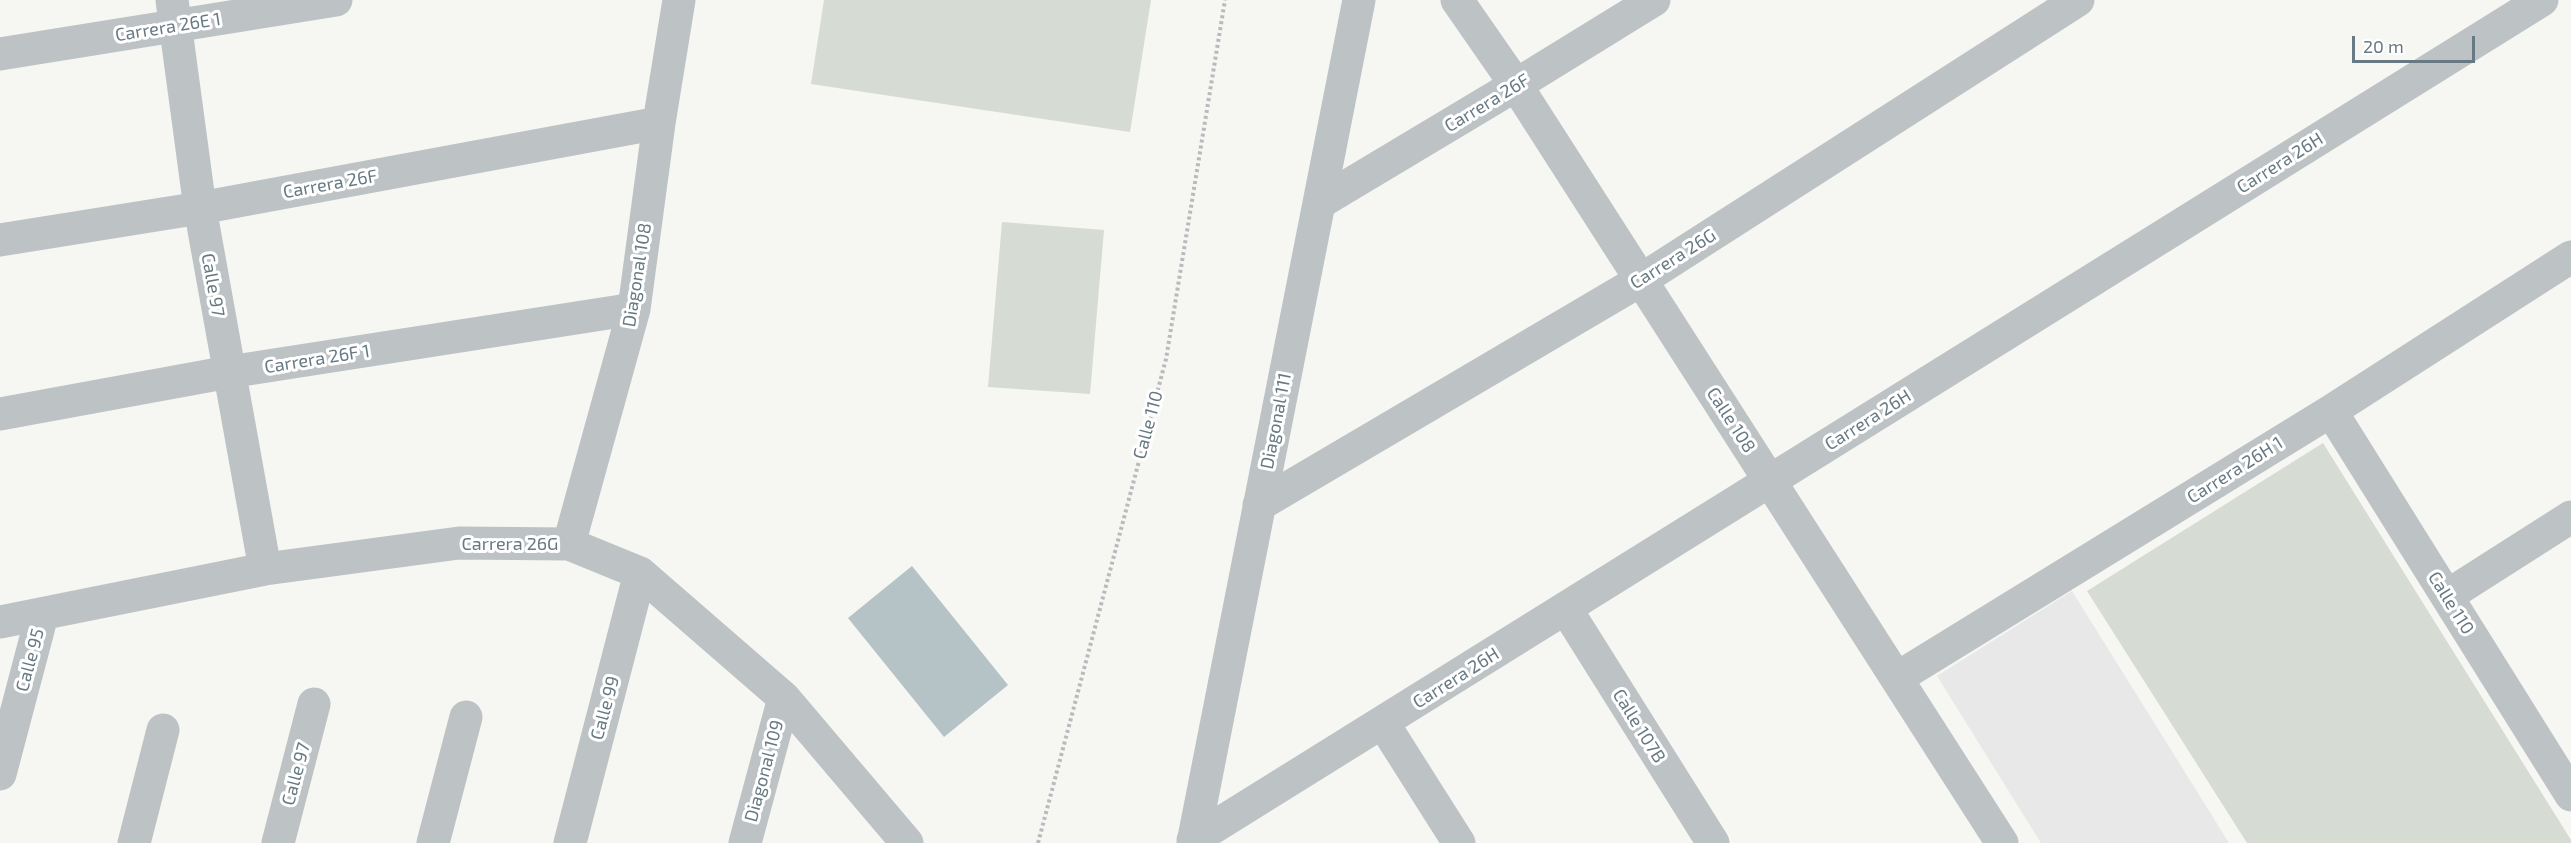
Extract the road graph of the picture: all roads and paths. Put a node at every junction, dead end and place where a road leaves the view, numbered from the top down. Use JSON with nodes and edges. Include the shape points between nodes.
{"nodes":[{"id":1,"x":336,"y":0,"type":"edge"},
{"id":2,"x":679,"y":0,"type":"edge"},
{"id":3,"x":1225,"y":0,"type":"edge"},
{"id":4,"x":1359,"y":0,"type":"edge"},
{"id":5,"x":1457,"y":0,"type":"edge"},
{"id":6,"x":1654,"y":0,"type":"edge"},
{"id":7,"x":2078,"y":0,"type":"edge"},
{"id":8,"x":2542,"y":0,"type":"edge"},
{"id":9,"x":173,"y":13,"type":"edge"},
{"id":10,"x":0,"y":54,"type":"edge"},
{"id":11,"x":1516,"y":86,"type":"junction"},
{"id":12,"x":658,"y":123,"type":"junction"},
{"id":13,"x":1319,"y":203,"type":"junction"},
{"id":14,"x":200,"y":208,"type":"junction"},
{"id":15,"x":0,"y":240,"type":"edge"},
{"id":16,"x":2571,"y":257,"type":"edge"},
{"id":17,"x":1641,"y":280,"type":"junction"},
{"id":18,"x":634,"y":309,"type":"junction"},
{"id":19,"x":229,"y":372,"type":"junction"},
{"id":20,"x":2331,"y":411,"type":"junction"},
{"id":21,"x":0,"y":414,"type":"edge"},
{"id":22,"x":1770,"y":481,"type":"junction"},
{"id":23,"x":1259,"y":505,"type":"junction"},
{"id":24,"x":2571,"y":518,"type":"edge"},
{"id":25,"x":569,"y":544,"type":"junction"},
{"id":26,"x":265,"y":569,"type":"junction"},
{"id":27,"x":640,"y":573,"type":"junction"},
{"id":28,"x":2447,"y":596,"type":"junction"},
{"id":29,"x":1566,"y":609,"type":"junction"},
{"id":30,"x":42,"y":615,"type":"junction"},
{"id":31,"x":0,"y":622,"type":"edge"},
{"id":32,"x":1897,"y":678,"type":"junction"},
{"id":33,"x":784,"y":698,"type":"junction"},
{"id":34,"x":314,"y":704,"type":"dead end"},
{"id":35,"x":466,"y":717,"type":"dead end"},
{"id":36,"x":1383,"y":723,"type":"junction"},
{"id":37,"x":163,"y":730,"type":"dead end"},
{"id":38,"x":0,"y":774,"type":"edge"},
{"id":39,"x":2569,"y":787,"type":"edge"},
{"id":40,"x":1194,"y":842,"type":"edge"},
{"id":41,"x":134,"y":843,"type":"edge"},
{"id":42,"x":278,"y":843,"type":"edge"},
{"id":43,"x":433,"y":843,"type":"edge"},
{"id":44,"x":570,"y":843,"type":"edge"},
{"id":45,"x":745,"y":843,"type":"edge"},
{"id":46,"x":907,"y":843,"type":"edge"},
{"id":47,"x":1038,"y":843,"type":"edge"},
{"id":48,"x":1459,"y":843,"type":"edge"},
{"id":49,"x":1713,"y":843,"type":"edge"},
{"id":50,"x":2002,"y":843,"type":"edge"}],
"edges":[{"from":1,"to":9,"type":"street","name":"Carrera 26E 1"},
{"from":2,"to":12,"type":"street","name":"Diagonal 108"},
{"from":3,"to":47,"type":"path","name":"Calle 110","via":[[1166,359]]},
{"from":4,"to":13,"type":"street","name":"Diagonal 111"},
{"from":5,"to":11,"type":"street","name":"Calle 108"},
{"from":6,"to":11,"type":"street","name":"Carrera 26F"},
{"from":7,"to":17,"type":"street","name":"Carrera 26G"},
{"from":8,"to":22,"type":"street","name":"Carrera 26H"},
{"from":9,"to":10,"type":"street","name":"Carrera 26E 1"},
{"from":9,"to":14,"type":"street","name":"Calle 97"},
{"from":11,"to":13,"type":"street","name":"Carrera 26F"},
{"from":11,"to":17,"type":"street","name":"Calle 108"},
{"from":12,"to":14,"type":"street","name":"Carrera 26F"},
{"from":12,"to":18,"type":"street","name":"Diagonal 108"},
{"from":13,"to":23,"type":"street","name":"Diagonal 111"},
{"from":14,"to":15,"type":"street","name":"Carrera 26F"},
{"from":14,"to":19,"type":"street","name":"Calle 97"},
{"from":16,"to":20,"type":"street","name":"Carrera 26H 1"},
{"from":17,"to":22,"type":"street","name":"Calle 108"},
{"from":17,"to":23,"type":"street","name":"Carrera 26G"},
{"from":18,"to":19,"type":"street","name":"Carrera 26F 1"},
{"from":18,"to":25,"type":"street","name":"Diagonal 108"},
{"from":19,"to":21,"type":"street","name":"Carrera 26F 1"},
{"from":19,"to":26,"type":"street","name":"Calle 97"},
{"from":20,"to":28,"type":"street","name":"Calle 110"},
{"from":20,"to":32,"type":"street","name":"Carrera 26H 1"},
{"from":22,"to":29,"type":"street","name":"Carrera 26H"},
{"from":22,"to":32,"type":"street","name":"Calle 108"},
{"from":23,"to":40,"type":"street","name":"Diagonal 111"},
{"from":24,"to":28,"type":"street"},
{"from":25,"to":26,"type":"street","name":"Carrera 26G","via":[[459,543]]},
{"from":25,"to":27,"type":"street","name":"Carrera 26G"},
{"from":26,"to":30,"type":"street","name":"Carrera 26G"},
{"from":27,"to":33,"type":"street","name":"Carrera 26G"},
{"from":27,"to":44,"type":"street","name":"Calle 99"},
{"from":28,"to":39,"type":"street","name":"Calle 110"},
{"from":29,"to":36,"type":"street","name":"Carrera 26H"},
{"from":29,"to":49,"type":"street","name":"Calle 107B"},
{"from":30,"to":31,"type":"street","name":"Carrera 26G"},
{"from":30,"to":38,"type":"street","name":"Calle 95"},
{"from":32,"to":50,"type":"street","name":"Calle 108"},
{"from":33,"to":45,"type":"street","name":"Diagonal 109"},
{"from":33,"to":46,"type":"street","name":"Carrera 26G"},
{"from":34,"to":42,"type":"street","name":"Calle 97"},
{"from":35,"to":43,"type":"street"},
{"from":36,"to":40,"type":"street","name":"Carrera 26H"},
{"from":36,"to":48,"type":"street"},
{"from":37,"to":41,"type":"street"}]}
